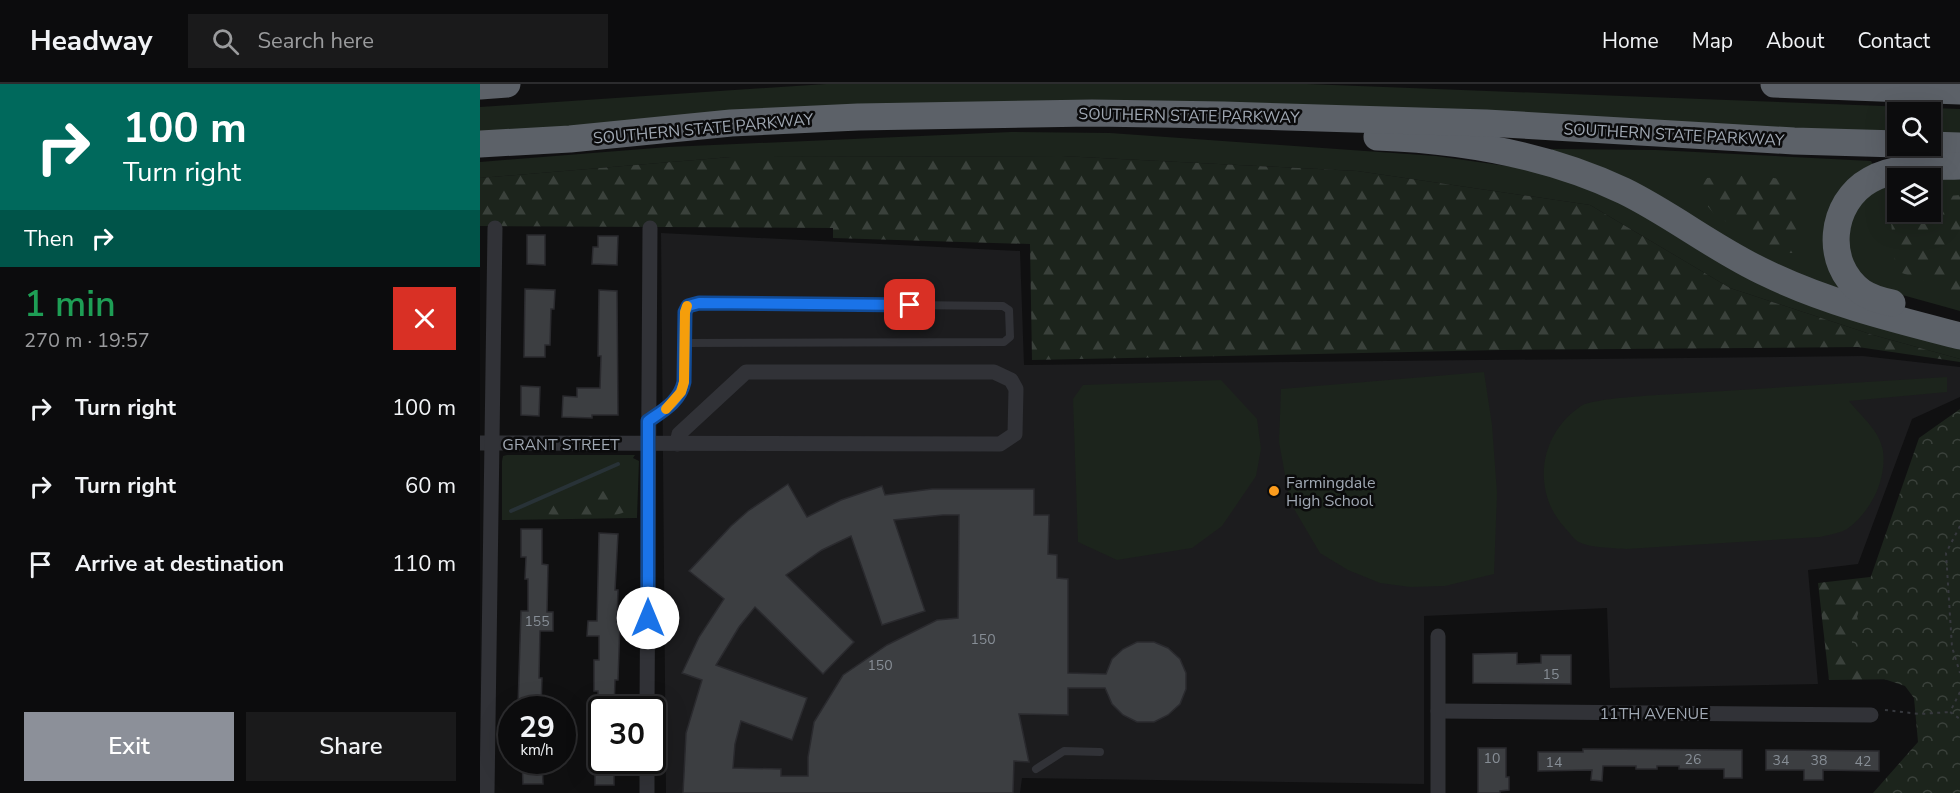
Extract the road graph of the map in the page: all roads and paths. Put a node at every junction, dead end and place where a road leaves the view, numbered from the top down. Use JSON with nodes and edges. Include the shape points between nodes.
{"nodes":[{"id":1,"x":507,"y":84,"type":"edge"},
{"id":2,"x":1774,"y":84,"type":"edge"},
{"id":3,"x":480,"y":86,"type":"edge"},
{"id":4,"x":1960,"y":91,"type":"edge"},
{"id":5,"x":1092,"y":113,"type":"junction"},
{"id":6,"x":480,"y":144,"type":"edge"},
{"id":7,"x":1887,"y":144,"type":"edge"},
{"id":8,"x":1941,"y":145,"type":"edge"},
{"id":9,"x":1960,"y":146,"type":"edge"},
{"id":10,"x":1960,"y":166,"type":"edge"},
{"id":11,"x":495,"y":228,"type":"dead end"},
{"id":12,"x":650,"y":228,"type":"dead end"},
{"id":13,"x":1960,"y":321,"type":"edge"},
{"id":14,"x":1960,"y":336,"type":"edge"},
{"id":15,"x":684,"y":343,"type":"junction"},
{"id":16,"x":648,"y":421,"type":"junction"},
{"id":17,"x":486,"y":443,"type":"edge"},
{"id":18,"x":648,"y":444,"type":"junction"},
{"id":19,"x":677,"y":444,"type":"junction"},
{"id":20,"x":1960,"y":526,"type":"edge"},
{"id":21,"x":1438,"y":636,"type":"dead end"},
{"id":22,"x":1960,"y":673,"type":"edge"},
{"id":23,"x":1960,"y":692,"type":"edge"},
{"id":24,"x":647,"y":696,"type":"edge"},
{"id":25,"x":1438,"y":711,"type":"junction"},
{"id":26,"x":1950,"y":712,"type":"junction"},
{"id":27,"x":1871,"y":715,"type":"joint"},
{"id":28,"x":1960,"y":719,"type":"edge"},
{"id":29,"x":1100,"y":752,"type":"dead end"},
{"id":30,"x":1036,"y":769,"type":"dead end"},
{"id":31,"x":647,"y":774,"type":"edge"},
{"id":32,"x":488,"y":793,"type":"edge"},
{"id":33,"x":647,"y":793,"type":"edge"},
{"id":34,"x":1438,"y":793,"type":"edge"}],
"edges":[{"from":1,"to":3,"type":"highway"},
{"from":2,"to":4,"type":"highway"},
{"from":5,"to":6,"type":"highway","name":"SOUTHERN STATE PARKWAY","via":[[731,123]]},
{"from":5,"to":7,"type":"highway","name":"SOUTHERN STATE PARKWAY","via":[[1486,123]]},
{"from":5,"to":14,"type":"highway","via":[[1253,134],[1400,138],[1506,152],[1568,169],[1624,192],[1737,259],[1794,286],[1856,308]]},
{"from":8,"to":9,"type":"highway"},
{"from":10,"to":13,"type":"highway","via":[[1904,169],[1868,180],[1846,202],[1838,221],[1836,242],[1841,264],[1862,291],[1884,301]]},
{"from":11,"to":17,"type":"street"},
{"from":12,"to":16,"type":"street"},
{"from":15,"to":15,"type":"lane","via":[[685,312],[688,306],[699,303],[1004,306],[1009,310],[1010,337],[1004,342]]},
{"from":15,"to":16,"type":"lane","via":[[681,392],[669,407]]},
{"from":16,"to":18,"type":"street"},
{"from":17,"to":18,"type":"street","name":"GRANT STREET"},
{"from":17,"to":32,"type":"street"},
{"from":18,"to":19,"type":"street","name":"GRANT STREET"},
{"from":18,"to":24,"type":"street"},
{"from":19,"to":19,"type":"street","name":"GRANT STREET","via":[[999,444],[1015,434],[1017,389],[1011,380],[994,372],[746,372],[679,434]]},
{"from":20,"to":22,"type":"path","via":[[1946,553],[1952,647]]},
{"from":21,"to":25,"type":"street"},
{"from":23,"to":26,"type":"path"},
{"from":25,"to":27,"type":"street","name":"11TH AVENUE"},
{"from":25,"to":34,"type":"street"},
{"from":26,"to":27,"type":"path","via":[[1920,714],[1881,709]]},
{"from":26,"to":28,"type":"path"},
{"from":29,"to":30,"type":"lane","via":[[1064,751]]},
{"from":31,"to":33,"type":"street"}]}
